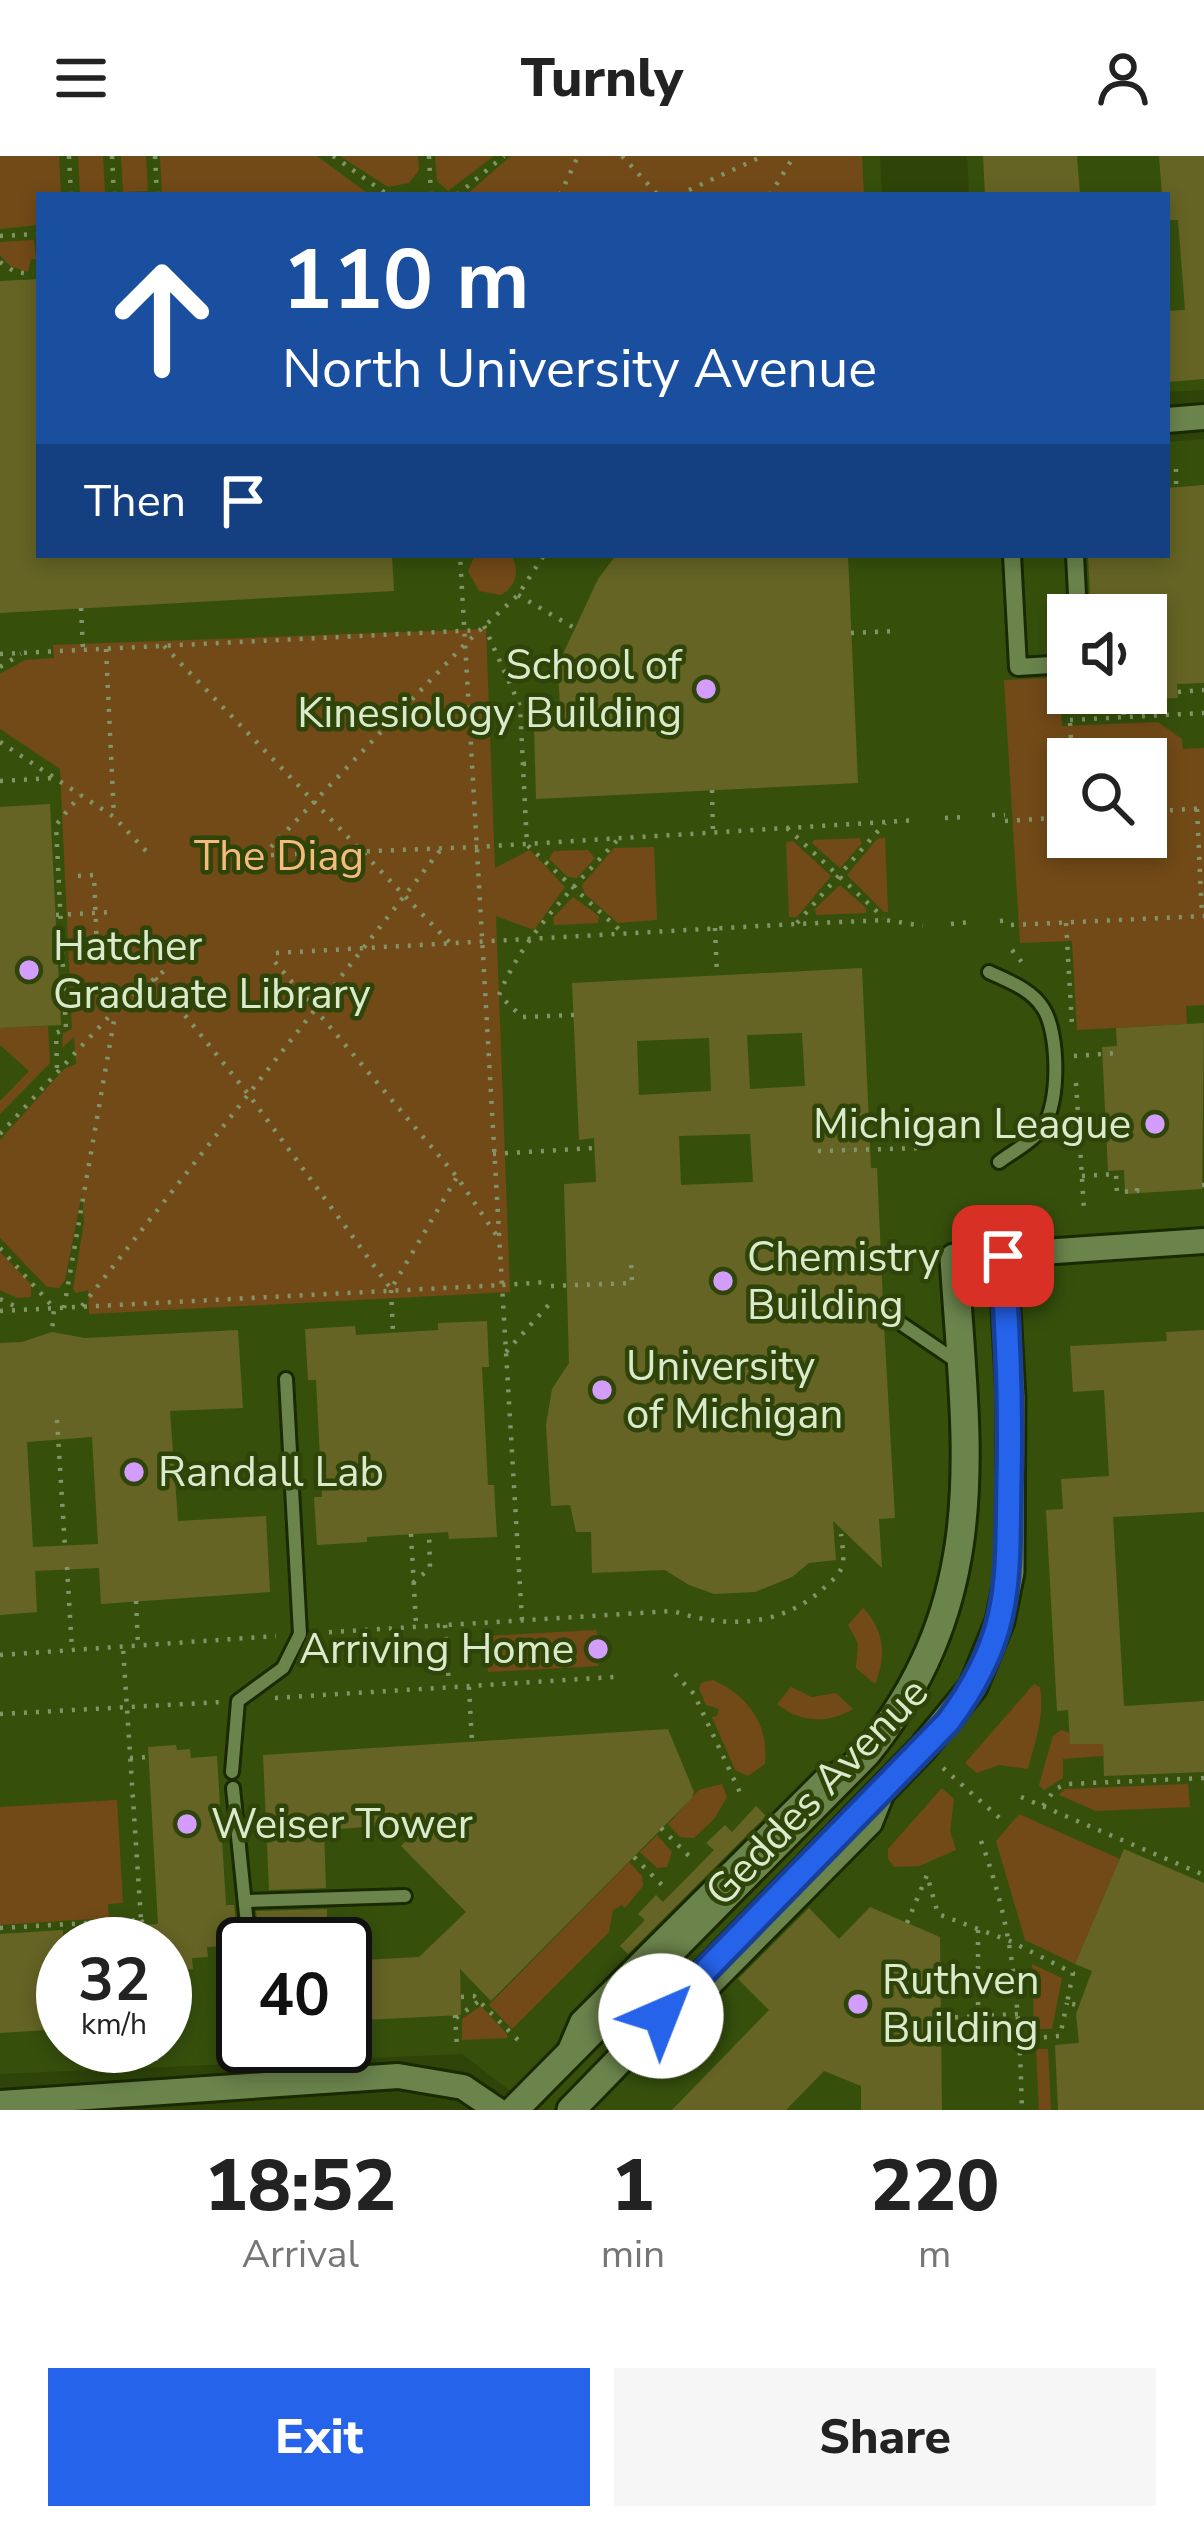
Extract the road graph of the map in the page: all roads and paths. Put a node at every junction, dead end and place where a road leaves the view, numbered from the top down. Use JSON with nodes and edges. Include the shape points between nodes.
{"nodes":[{"id":1,"x":69,"y":156,"type":"edge"},
{"id":2,"x":112,"y":156,"type":"edge"},
{"id":3,"x":155,"y":156,"type":"edge"},
{"id":4,"x":333,"y":156,"type":"edge"},
{"id":5,"x":429,"y":156,"type":"edge"},
{"id":6,"x":504,"y":156,"type":"edge"},
{"id":7,"x":578,"y":156,"type":"edge"},
{"id":8,"x":622,"y":156,"type":"edge"},
{"id":9,"x":763,"y":156,"type":"edge"},
{"id":10,"x":794,"y":156,"type":"edge"},
{"id":11,"x":71,"y":192,"type":"edge"},
{"id":12,"x":114,"y":192,"type":"edge"},
{"id":13,"x":157,"y":192,"type":"edge"},
{"id":14,"x":384,"y":192,"type":"edge"},
{"id":15,"x":430,"y":192,"type":"edge"},
{"id":16,"x":461,"y":192,"type":"edge"},
{"id":17,"x":561,"y":192,"type":"edge"},
{"id":18,"x":655,"y":192,"type":"edge"},
{"id":19,"x":685,"y":192,"type":"edge"},
{"id":20,"x":772,"y":192,"type":"edge"},
{"id":21,"x":36,"y":234,"type":"edge"},
{"id":22,"x":0,"y":236,"type":"edge"},
{"id":23,"x":0,"y":262,"type":"edge"},
{"id":24,"x":33,"y":274,"type":"dead end"},
{"id":25,"x":1204,"y":417,"type":"edge"},
{"id":26,"x":1170,"y":420,"type":"edge"},
{"id":27,"x":1176,"y":469,"type":"dead end"},
{"id":28,"x":1176,"y":487,"type":"dead end"},
{"id":29,"x":460,"y":558,"type":"edge"},
{"id":30,"x":542,"y":558,"type":"edge"},
{"id":31,"x":1012,"y":558,"type":"edge"},
{"id":32,"x":1075,"y":558,"type":"edge"},
{"id":33,"x":1077,"y":594,"type":"edge"},
{"id":34,"x":518,"y":595,"type":"junction"},
{"id":35,"x":81,"y":608,"type":"dead end"},
{"id":36,"x":482,"y":628,"type":"junction"},
{"id":37,"x":576,"y":628,"type":"dead end"},
{"id":38,"x":896,"y":631,"type":"dead end"},
{"id":39,"x":464,"y":632,"type":"junction"},
{"id":40,"x":851,"y":632,"type":"dead end"},
{"id":41,"x":465,"y":644,"type":"junction"},
{"id":42,"x":164,"y":646,"type":"junction"},
{"id":43,"x":106,"y":649,"type":"junction"},
{"id":44,"x":83,"y":650,"type":"junction"},
{"id":45,"x":23,"y":652,"type":"junction"},
{"id":46,"x":0,"y":654,"type":"edge"},
{"id":47,"x":1047,"y":665,"type":"edge"},
{"id":48,"x":0,"y":667,"type":"edge"},
{"id":49,"x":1204,"y":690,"type":"edge"},
{"id":50,"x":1178,"y":692,"type":"dead end"},
{"id":51,"x":1204,"y":713,"type":"edge"},
{"id":52,"x":1069,"y":714,"type":"edge"},
{"id":53,"x":1124,"y":714,"type":"edge"},
{"id":54,"x":1124,"y":717,"type":"junction"},
{"id":55,"x":1070,"y":720,"type":"junction"},
{"id":56,"x":1071,"y":738,"type":"edge"},
{"id":57,"x":0,"y":742,"type":"edge"},
{"id":58,"x":535,"y":763,"type":"dead end"},
{"id":59,"x":523,"y":764,"type":"junction"},
{"id":60,"x":55,"y":778,"type":"junction"},
{"id":61,"x":0,"y":781,"type":"edge"},
{"id":62,"x":712,"y":790,"type":"dead end"},
{"id":63,"x":80,"y":795,"type":"junction"},
{"id":64,"x":314,"y":802,"type":"junction"},
{"id":65,"x":1201,"y":808,"type":"edge"},
{"id":66,"x":1167,"y":810,"type":"edge"},
{"id":67,"x":992,"y":815,"type":"dead end"},
{"id":68,"x":114,"y":817,"type":"junction"},
{"id":69,"x":966,"y":817,"type":"dead end"},
{"id":70,"x":1047,"y":817,"type":"edge"},
{"id":71,"x":945,"y":818,"type":"dead end"},
{"id":72,"x":918,"y":820,"type":"dead end"},
{"id":73,"x":885,"y":824,"type":"junction"},
{"id":74,"x":787,"y":828,"type":"junction"},
{"id":75,"x":713,"y":833,"type":"junction"},
{"id":76,"x":619,"y":838,"type":"junction"},
{"id":77,"x":527,"y":844,"type":"junction"},
{"id":78,"x":442,"y":848,"type":"junction"},
{"id":79,"x":476,"y":848,"type":"junction"},
{"id":80,"x":363,"y":852,"type":"junction"},
{"id":81,"x":148,"y":853,"type":"dead end"},
{"id":82,"x":78,"y":876,"type":"dead end"},
{"id":83,"x":838,"y":876,"type":"junction"},
{"id":84,"x":574,"y":888,"type":"junction"},
{"id":85,"x":405,"y":900,"type":"junction"},
{"id":86,"x":111,"y":912,"type":"dead end"},
{"id":87,"x":95,"y":913,"type":"junction"},
{"id":88,"x":58,"y":915,"type":"junction"},
{"id":89,"x":1203,"y":916,"type":"edge"},
{"id":90,"x":886,"y":920,"type":"junction"},
{"id":91,"x":1000,"y":920,"type":"dead end"},
{"id":92,"x":972,"y":922,"type":"dead end"},
{"id":93,"x":1066,"y":922,"type":"junction"},
{"id":94,"x":951,"y":923,"type":"dead end"},
{"id":95,"x":796,"y":924,"type":"junction"},
{"id":96,"x":922,"y":926,"type":"dead end"},
{"id":97,"x":715,"y":928,"type":"junction"},
{"id":98,"x":624,"y":934,"type":"junction"},
{"id":99,"x":529,"y":939,"type":"junction"},
{"id":100,"x":481,"y":943,"type":"junction"},
{"id":101,"x":451,"y":944,"type":"junction"},
{"id":102,"x":368,"y":947,"type":"junction"},
{"id":103,"x":80,"y":951,"type":"dead end"},
{"id":104,"x":276,"y":953,"type":"dead end"},
{"id":105,"x":275,"y":962,"type":"dead end"},
{"id":106,"x":169,"y":967,"type":"dead end"},
{"id":107,"x":989,"y":972,"type":"dead end"},
{"id":108,"x":717,"y":975,"type":"dead end"},
{"id":109,"x":155,"y":978,"type":"junction"},
{"id":110,"x":484,"y":995,"type":"junction"},
{"id":111,"x":500,"y":995,"type":"junction"},
{"id":112,"x":116,"y":1009,"type":"junction"},
{"id":113,"x":314,"y":1010,"type":"junction"},
{"id":114,"x":574,"y":1015,"type":"dead end"},
{"id":115,"x":1072,"y":1031,"type":"dead end"},
{"id":116,"x":1117,"y":1053,"type":"dead end"},
{"id":117,"x":1074,"y":1055,"type":"dead end"},
{"id":118,"x":57,"y":1068,"type":"junction"},
{"id":119,"x":1076,"y":1083,"type":"dead end"},
{"id":120,"x":249,"y":1095,"type":"junction"},
{"id":121,"x":0,"y":1134,"type":"edge"},
{"id":122,"x":594,"y":1148,"type":"dead end"},
{"id":123,"x":920,"y":1148,"type":"dead end"},
{"id":124,"x":818,"y":1151,"type":"dead end"},
{"id":125,"x":493,"y":1154,"type":"junction"},
{"id":126,"x":999,"y":1162,"type":"dead end"},
{"id":127,"x":1082,"y":1175,"type":"junction"},
{"id":128,"x":457,"y":1178,"type":"junction"},
{"id":129,"x":1137,"y":1183,"type":"dead end"},
{"id":130,"x":1084,"y":1210,"type":"dead end"},
{"id":131,"x":987,"y":1212,"type":"dead end"},
{"id":132,"x":964,"y":1214,"type":"dead end"},
{"id":133,"x":497,"y":1235,"type":"junction"},
{"id":134,"x":1204,"y":1241,"type":"edge"},
{"id":135,"x":0,"y":1248,"type":"edge"},
{"id":136,"x":1003,"y":1256,"type":"junction"},
{"id":137,"x":954,"y":1258,"type":"joint"},
{"id":138,"x":631,"y":1260,"type":"dead end"},
{"id":139,"x":502,"y":1285,"type":"junction"},
{"id":140,"x":391,"y":1289,"type":"junction"},
{"id":141,"x":0,"y":1299,"type":"edge"},
{"id":142,"x":554,"y":1299,"type":"dead end"},
{"id":143,"x":82,"y":1306,"type":"junction"},
{"id":144,"x":54,"y":1307,"type":"junction"},
{"id":145,"x":64,"y":1308,"type":"junction"},
{"id":146,"x":24,"y":1310,"type":"junction"},
{"id":147,"x":0,"y":1311,"type":"edge"},
{"id":148,"x":884,"y":1312,"type":"dead end"},
{"id":149,"x":52,"y":1332,"type":"dead end"},
{"id":150,"x":394,"y":1333,"type":"dead end"},
{"id":151,"x":506,"y":1352,"type":"junction"},
{"id":152,"x":960,"y":1364,"type":"junction"},
{"id":153,"x":286,"y":1379,"type":"dead end"},
{"id":154,"x":57,"y":1420,"type":"dead end"},
{"id":155,"x":429,"y":1533,"type":"dead end"},
{"id":156,"x":411,"y":1534,"type":"dead end"},
{"id":157,"x":841,"y":1534,"type":"dead end"},
{"id":158,"x":851,"y":1538,"type":"dead end"},
{"id":159,"x":842,"y":1545,"type":"junction"},
{"id":160,"x":65,"y":1547,"type":"dead end"},
{"id":161,"x":67,"y":1567,"type":"dead end"},
{"id":162,"x":413,"y":1583,"type":"junction"},
{"id":163,"x":136,"y":1601,"type":"dead end"},
{"id":164,"x":522,"y":1620,"type":"junction"},
{"id":165,"x":445,"y":1625,"type":"junction"},
{"id":166,"x":416,"y":1627,"type":"junction"},
{"id":167,"x":300,"y":1634,"type":"junction"},
{"id":168,"x":138,"y":1645,"type":"junction"},
{"id":169,"x":123,"y":1646,"type":"junction"},
{"id":170,"x":72,"y":1650,"type":"junction"},
{"id":171,"x":0,"y":1655,"type":"edge"},
{"id":172,"x":675,"y":1674,"type":"dead end"},
{"id":173,"x":615,"y":1677,"type":"dead end"},
{"id":174,"x":468,"y":1686,"type":"junction"},
{"id":175,"x":449,"y":1687,"type":"junction"},
{"id":176,"x":238,"y":1701,"type":"junction"},
{"id":177,"x":126,"y":1708,"type":"junction"},
{"id":178,"x":0,"y":1714,"type":"edge"},
{"id":179,"x":472,"y":1742,"type":"dead end"},
{"id":180,"x":148,"y":1756,"type":"dead end"},
{"id":181,"x":130,"y":1758,"type":"junction"},
{"id":182,"x":943,"y":1768,"type":"dead end"},
{"id":183,"x":232,"y":1772,"type":"dead end"},
{"id":184,"x":1204,"y":1778,"type":"edge"},
{"id":185,"x":232,"y":1787,"type":"dead end"},
{"id":186,"x":1021,"y":1797,"type":"dead end"},
{"id":187,"x":743,"y":1799,"type":"dead end"},
{"id":188,"x":1043,"y":1806,"type":"junction"},
{"id":189,"x":1003,"y":1821,"type":"dead end"},
{"id":190,"x":662,"y":1828,"type":"dead end"},
{"id":191,"x":981,"y":1841,"type":"dead end"},
{"id":192,"x":634,"y":1857,"type":"dead end"},
{"id":193,"x":690,"y":1857,"type":"dead end"},
{"id":194,"x":1204,"y":1875,"type":"edge"},
{"id":195,"x":663,"y":1886,"type":"dead end"},
{"id":196,"x":405,"y":1895,"type":"dead end"},
{"id":197,"x":247,"y":1901,"type":"junction"},
{"id":198,"x":141,"y":1917,"type":"edge"},
{"id":199,"x":248,"y":1917,"type":"edge"},
{"id":200,"x":907,"y":1923,"type":"dead end"},
{"id":201,"x":36,"y":1926,"type":"edge"},
{"id":202,"x":0,"y":1928,"type":"edge"},
{"id":203,"x":978,"y":1930,"type":"junction"},
{"id":204,"x":1010,"y":1941,"type":"junction"},
{"id":205,"x":460,"y":1997,"type":"dead end"},
{"id":206,"x":479,"y":2001,"type":"junction"},
{"id":207,"x":1067,"y":2003,"type":"junction"},
{"id":208,"x":1078,"y":2005,"type":"dead end"},
{"id":209,"x":1019,"y":2014,"type":"junction"},
{"id":210,"x":978,"y":2016,"type":"junction"},
{"id":211,"x":943,"y":2018,"type":"dead end"},
{"id":212,"x":979,"y":2025,"type":"dead end"},
{"id":213,"x":1020,"y":2038,"type":"junction"},
{"id":214,"x":519,"y":2042,"type":"dead end"},
{"id":215,"x":457,"y":2047,"type":"dead end"},
{"id":216,"x":0,"y":2103,"type":"edge"},
{"id":217,"x":497,"y":2110,"type":"edge"},
{"id":218,"x":514,"y":2110,"type":"edge"},
{"id":219,"x":571,"y":2110,"type":"edge"},
{"id":220,"x":1022,"y":2110,"type":"edge"}],
"edges":[{"from":1,"to":11,"type":"path"},
{"from":2,"to":12,"type":"path"},
{"from":3,"to":13,"type":"path"},
{"from":4,"to":14,"type":"path"},
{"from":5,"to":15,"type":"path"},
{"from":6,"to":16,"type":"path"},
{"from":7,"to":17,"type":"path"},
{"from":8,"to":18,"type":"path"},
{"from":9,"to":19,"type":"path"},
{"from":10,"to":20,"type":"path"},
{"from":21,"to":22,"type":"path"},
{"from":23,"to":24,"type":"path"},
{"from":25,"to":26,"type":"street"},
{"from":27,"to":28,"type":"path"},
{"from":29,"to":39,"type":"path"},
{"from":30,"to":34,"type":"path"},
{"from":31,"to":47,"type":"street","via":[[1018,667]]},
{"from":32,"to":33,"type":"street"},
{"from":34,"to":36,"type":"path"},
{"from":34,"to":37,"type":"path"},
{"from":35,"to":44,"type":"path"},
{"from":36,"to":39,"type":"path"},
{"from":36,"to":41,"type":"path"},
{"from":36,"to":59,"type":"path","via":[[520,706]]},
{"from":38,"to":40,"type":"path"},
{"from":39,"to":41,"type":"path"},
{"from":39,"to":42,"type":"path"},
{"from":41,"to":64,"type":"path"},
{"from":41,"to":79,"type":"path"},
{"from":42,"to":43,"type":"path"},
{"from":42,"to":64,"type":"path"},
{"from":43,"to":44,"type":"path"},
{"from":43,"to":68,"type":"path"},
{"from":44,"to":45,"type":"path"},
{"from":45,"to":46,"type":"path"},
{"from":45,"to":48,"type":"path"},
{"from":49,"to":50,"type":"path"},
{"from":51,"to":54,"type":"path"},
{"from":52,"to":55,"type":"path"},
{"from":53,"to":54,"type":"path"},
{"from":54,"to":55,"type":"path"},
{"from":55,"to":56,"type":"path"},
{"from":57,"to":60,"type":"path"},
{"from":58,"to":59,"type":"path"},
{"from":59,"to":77,"type":"path"},
{"from":60,"to":61,"type":"path"},
{"from":60,"to":63,"type":"path"},
{"from":62,"to":75,"type":"path"},
{"from":63,"to":68,"type":"path"},
{"from":63,"to":88,"type":"path","via":[[56,825]]},
{"from":64,"to":80,"type":"path"},
{"from":64,"to":80,"type":"path","via":[[271,851]]},
{"from":65,"to":66,"type":"path"},
{"from":65,"to":89,"type":"path"},
{"from":67,"to":70,"type":"path"},
{"from":68,"to":81,"type":"path"},
{"from":69,"to":71,"type":"path"},
{"from":72,"to":73,"type":"path"},
{"from":73,"to":74,"type":"path"},
{"from":73,"to":83,"type":"path"},
{"from":74,"to":75,"type":"path"},
{"from":74,"to":83,"type":"path"},
{"from":75,"to":76,"type":"path"},
{"from":76,"to":77,"type":"path"},
{"from":76,"to":84,"type":"path"},
{"from":77,"to":79,"type":"path"},
{"from":77,"to":84,"type":"path"},
{"from":78,"to":79,"type":"path"},
{"from":78,"to":80,"type":"path"},
{"from":78,"to":85,"type":"path"},
{"from":79,"to":100,"type":"path"},
{"from":80,"to":85,"type":"path"},
{"from":82,"to":87,"type":"path","via":[[94,875]]},
{"from":83,"to":90,"type":"path"},
{"from":83,"to":95,"type":"path"},
{"from":84,"to":98,"type":"path"},
{"from":84,"to":99,"type":"path"},
{"from":85,"to":101,"type":"path"},
{"from":85,"to":102,"type":"path"},
{"from":86,"to":87,"type":"path"},
{"from":87,"to":88,"type":"path"},
{"from":87,"to":103,"type":"path","via":[[97,950]]},
{"from":88,"to":118,"type":"path","via":[[66,1028],[56,1035]]},
{"from":89,"to":93,"type":"path"},
{"from":90,"to":95,"type":"path"},
{"from":90,"to":96,"type":"path"},
{"from":91,"to":93,"type":"path"},
{"from":92,"to":94,"type":"path"},
{"from":93,"to":115,"type":"path"},
{"from":95,"to":97,"type":"path"},
{"from":97,"to":98,"type":"path"},
{"from":97,"to":108,"type":"path"},
{"from":98,"to":99,"type":"path"},
{"from":99,"to":100,"type":"path"},
{"from":99,"to":111,"type":"path"},
{"from":100,"to":101,"type":"path"},
{"from":100,"to":110,"type":"path"},
{"from":101,"to":102,"type":"path"},
{"from":102,"to":104,"type":"path"},
{"from":102,"to":113,"type":"path"},
{"from":105,"to":113,"type":"path"},
{"from":106,"to":109,"type":"path"},
{"from":107,"to":126,"type":"lane","via":[[1043,1006],[1055,1087],[1041,1130]]},
{"from":109,"to":112,"type":"path"},
{"from":109,"to":120,"type":"path"},
{"from":110,"to":111,"type":"path"},
{"from":110,"to":125,"type":"path"},
{"from":111,"to":114,"type":"path","via":[[522,1017]]},
{"from":112,"to":118,"type":"path"},
{"from":112,"to":145,"type":"path"},
{"from":113,"to":120,"type":"path"},
{"from":113,"to":128,"type":"path"},
{"from":116,"to":117,"type":"path"},
{"from":118,"to":121,"type":"path"},
{"from":119,"to":127,"type":"path"},
{"from":120,"to":140,"type":"path"},
{"from":120,"to":143,"type":"path"},
{"from":122,"to":125,"type":"path"},
{"from":123,"to":124,"type":"path"},
{"from":125,"to":133,"type":"path"},
{"from":127,"to":129,"type":"path","via":[[1116,1174],[1117,1192],[1137,1191]]},
{"from":127,"to":130,"type":"path"},
{"from":128,"to":133,"type":"path"},
{"from":128,"to":140,"type":"path"},
{"from":131,"to":132,"type":"path"},
{"from":133,"to":139,"type":"path"},
{"from":134,"to":136,"type":"street"},
{"from":135,"to":144,"type":"path"},
{"from":136,"to":137,"type":"street"},
{"from":136,"to":219,"type":"street","name":"Geddes Avenue","via":[[1010,1572],[973,1687]]},
{"from":137,"to":152,"type":"street","name":"Geddes Avenue"},
{"from":138,"to":139,"type":"path","via":[[632,1283]]},
{"from":139,"to":140,"type":"path"},
{"from":139,"to":151,"type":"path"},
{"from":140,"to":143,"type":"path"},
{"from":140,"to":150,"type":"path"},
{"from":141,"to":146,"type":"path"},
{"from":142,"to":151,"type":"path"},
{"from":143,"to":145,"type":"path"},
{"from":144,"to":145,"type":"path"},
{"from":144,"to":146,"type":"path"},
{"from":144,"to":149,"type":"path"},
{"from":146,"to":147,"type":"path"},
{"from":148,"to":152,"type":"lane"},
{"from":151,"to":164,"type":"path"},
{"from":152,"to":218,"type":"street","name":"Geddes Avenue","via":[[962,1545],[950,1601],[899,1713]]},
{"from":153,"to":167,"type":"lane"},
{"from":154,"to":160,"type":"path"},
{"from":155,"to":162,"type":"path","via":[[430,1568]]},
{"from":156,"to":162,"type":"path"},
{"from":157,"to":159,"type":"path"},
{"from":158,"to":159,"type":"path"},
{"from":159,"to":164,"type":"path","via":[[843,1567],[831,1582],[765,1620],[726,1623],[673,1611]]},
{"from":161,"to":170,"type":"path"},
{"from":162,"to":166,"type":"path"},
{"from":163,"to":168,"type":"path"},
{"from":164,"to":165,"type":"path"},
{"from":165,"to":166,"type":"path"},
{"from":165,"to":175,"type":"path"},
{"from":166,"to":167,"type":"path"},
{"from":167,"to":168,"type":"path"},
{"from":167,"to":176,"type":"lane","via":[[283,1668]]},
{"from":168,"to":169,"type":"path"},
{"from":169,"to":170,"type":"path"},
{"from":169,"to":177,"type":"path"},
{"from":170,"to":171,"type":"path"},
{"from":172,"to":187,"type":"path","via":[[694,1694]]},
{"from":173,"to":174,"type":"path"},
{"from":174,"to":175,"type":"path"},
{"from":174,"to":179,"type":"path"},
{"from":175,"to":176,"type":"path"},
{"from":176,"to":177,"type":"path"},
{"from":176,"to":183,"type":"lane"},
{"from":177,"to":178,"type":"path"},
{"from":177,"to":181,"type":"path"},
{"from":180,"to":181,"type":"path"},
{"from":181,"to":198,"type":"path"},
{"from":182,"to":189,"type":"path"},
{"from":184,"to":188,"type":"path","via":[[1067,1784]]},
{"from":185,"to":197,"type":"lane"},
{"from":186,"to":188,"type":"path"},
{"from":188,"to":194,"type":"path"},
{"from":190,"to":193,"type":"path"},
{"from":191,"to":204,"type":"path"},
{"from":192,"to":195,"type":"path"},
{"from":196,"to":197,"type":"lane"},
{"from":197,"to":199,"type":"lane"},
{"from":200,"to":203,"type":"path","via":[[927,1875],[938,1914]]},
{"from":201,"to":202,"type":"path"},
{"from":203,"to":204,"type":"path"},
{"from":203,"to":210,"type":"path"},
{"from":204,"to":207,"type":"path","via":[[1073,1972]]},
{"from":204,"to":209,"type":"path"},
{"from":205,"to":206,"type":"path"},
{"from":206,"to":214,"type":"path"},
{"from":206,"to":215,"type":"path","via":[[456,2017]]},
{"from":207,"to":208,"type":"path"},
{"from":207,"to":213,"type":"path","via":[[1060,2036]]},
{"from":209,"to":210,"type":"path"},
{"from":209,"to":213,"type":"path"},
{"from":210,"to":211,"type":"path"},
{"from":210,"to":212,"type":"path"},
{"from":213,"to":220,"type":"path"},
{"from":216,"to":217,"type":"street","via":[[398,2076],[463,2086]]}]}
